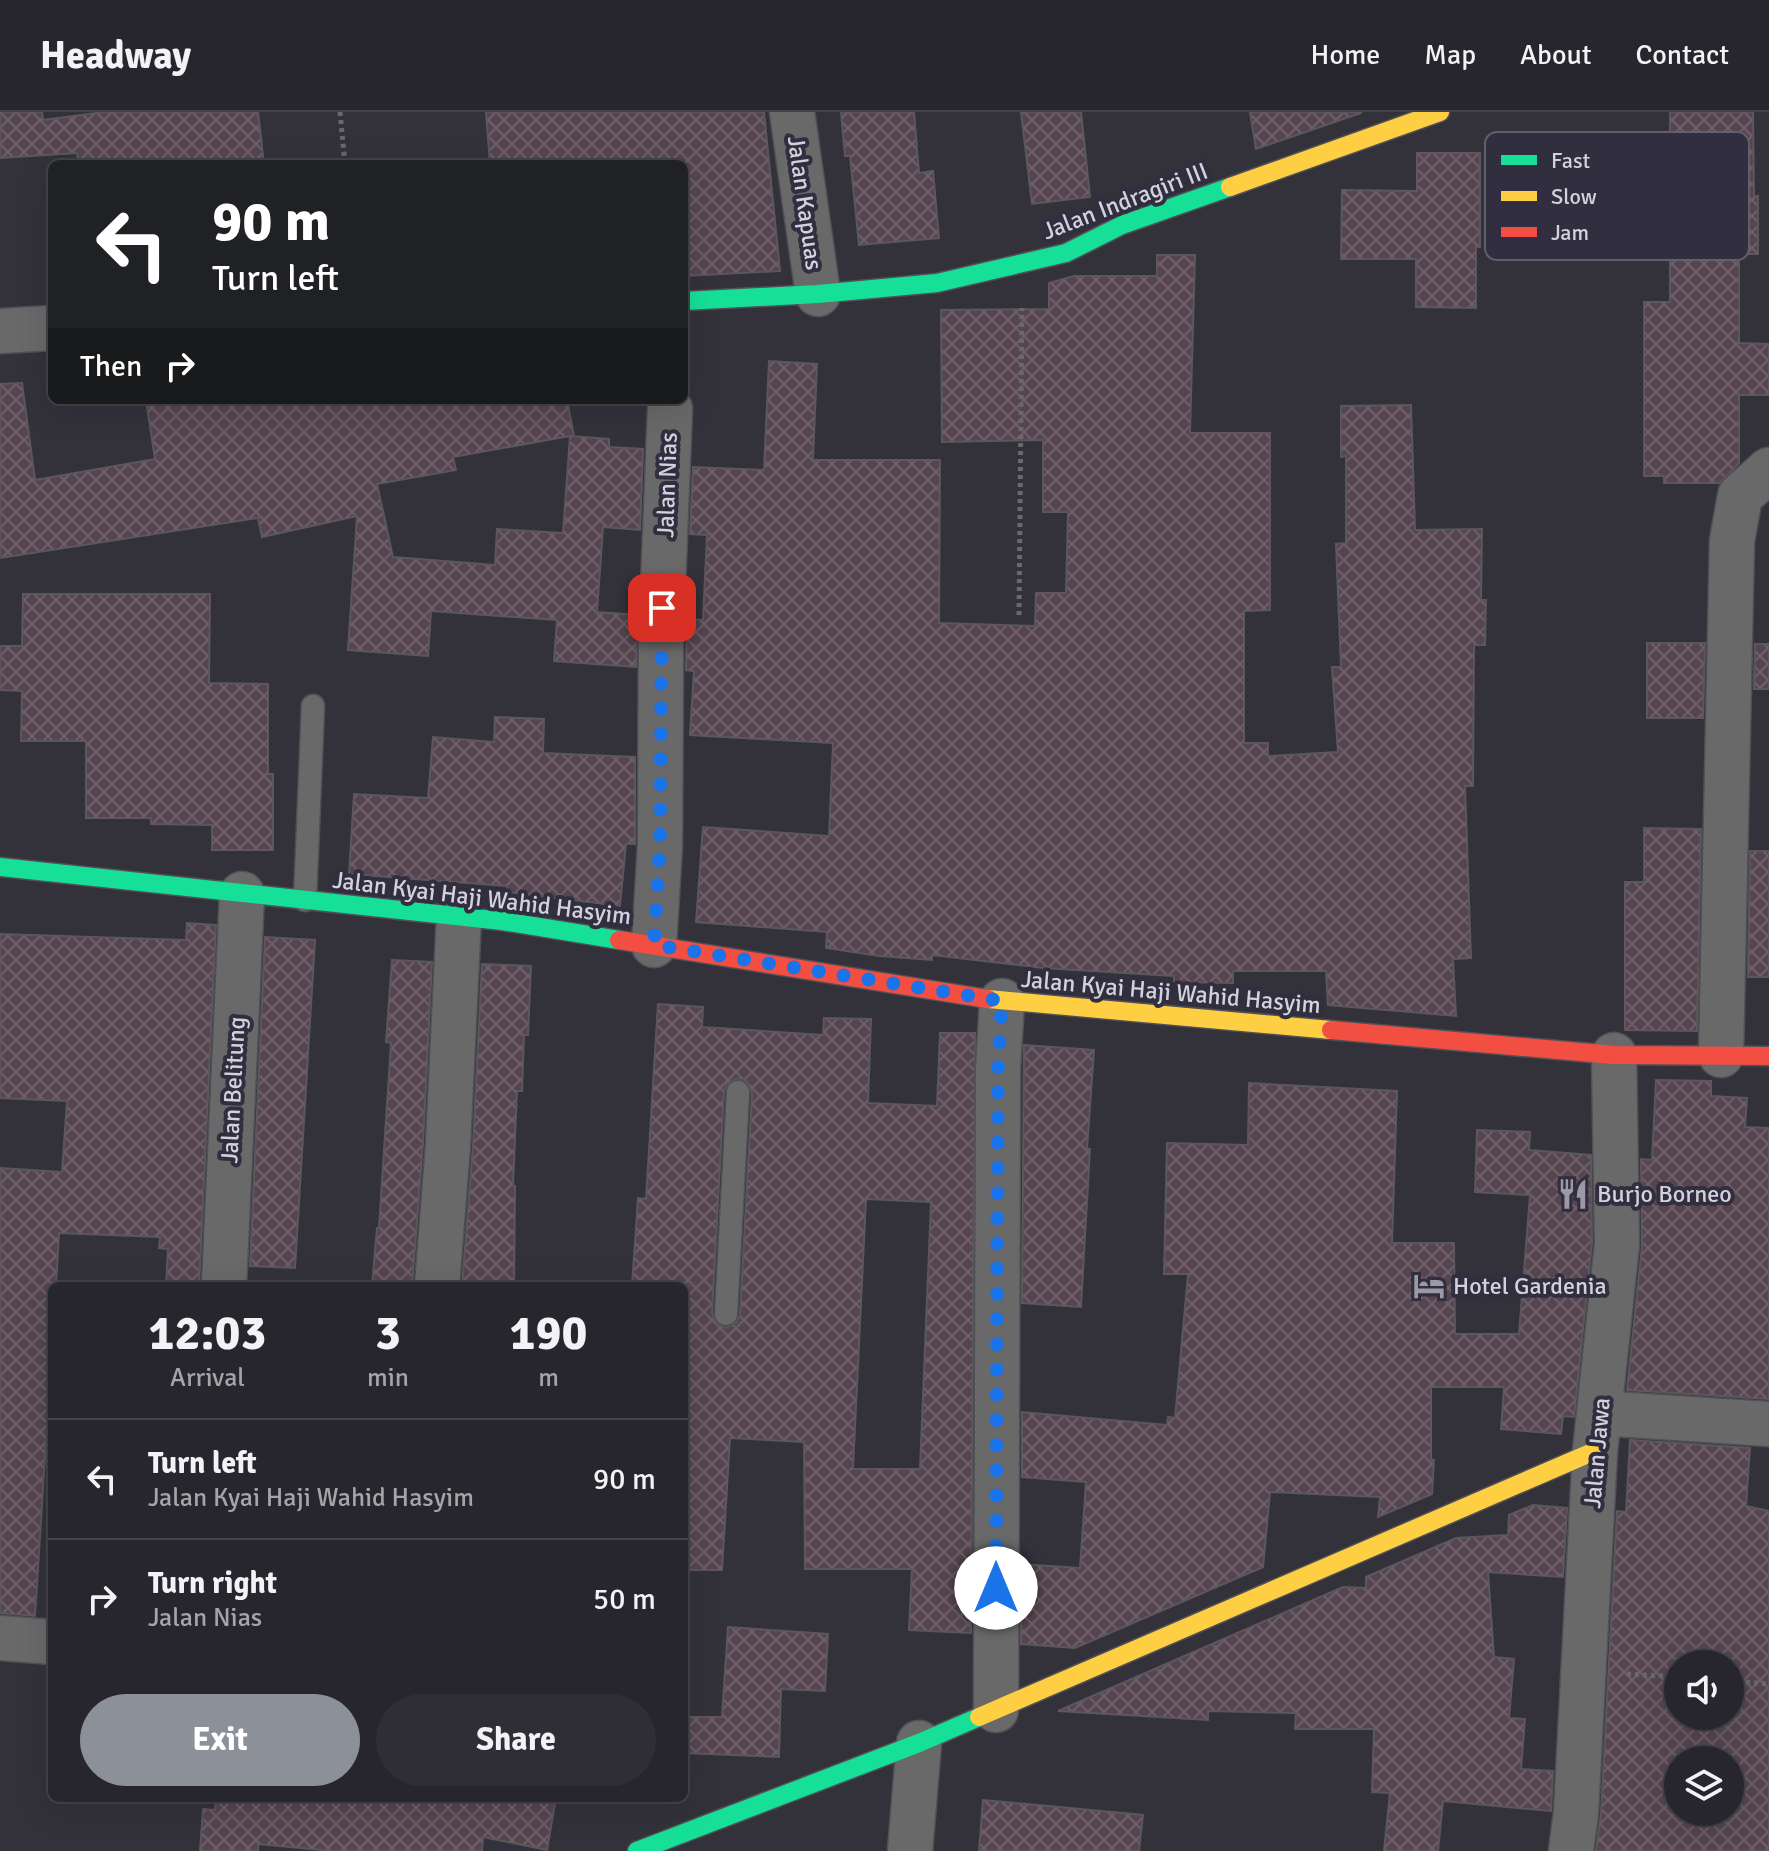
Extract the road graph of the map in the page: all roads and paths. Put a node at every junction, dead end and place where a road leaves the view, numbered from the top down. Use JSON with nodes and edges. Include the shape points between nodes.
{"nodes":[{"id":1,"x":340,"y":112,"type":"edge"},
{"id":2,"x":792,"y":112,"type":"edge"},
{"id":3,"x":1440,"y":112,"type":"edge"},
{"id":4,"x":345,"y":160,"type":"edge"},
{"id":5,"x":1023,"y":263,"type":"junction"},
{"id":6,"x":818,"y":294,"type":"junction"},
{"id":7,"x":688,"y":301,"type":"edge"},
{"id":8,"x":48,"y":328,"type":"edge"},
{"id":9,"x":0,"y":331,"type":"edge"},
{"id":10,"x":670,"y":409,"type":"dead end"},
{"id":11,"x":1755,"y":483,"type":"edge"},
{"id":12,"x":1019,"y":615,"type":"dead end"},
{"id":13,"x":313,"y":706,"type":"dead end"},
{"id":14,"x":0,"y":867,"type":"edge"},
{"id":15,"x":242,"y":894,"type":"junction"},
{"id":16,"x":305,"y":900,"type":"junction"},
{"id":17,"x":459,"y":916,"type":"junction"},
{"id":18,"x":654,"y":945,"type":"junction"},
{"id":19,"x":1002,"y":1001,"type":"junction"},
{"id":20,"x":1614,"y":1055,"type":"junction"},
{"id":21,"x":1721,"y":1055,"type":"junction"},
{"id":22,"x":1769,"y":1056,"type":"edge"},
{"id":23,"x":738,"y":1092,"type":"dead end"},
{"id":24,"x":224,"y":1282,"type":"edge"},
{"id":25,"x":437,"y":1282,"type":"edge"},
{"id":26,"x":726,"y":1314,"type":"dead end"},
{"id":27,"x":1769,"y":1424,"type":"edge"},
{"id":28,"x":1597,"y":1432,"type":"junction"},
{"id":29,"x":0,"y":1638,"type":"edge"},
{"id":30,"x":48,"y":1642,"type":"edge"},
{"id":31,"x":1744,"y":1682,"type":"edge"},
{"id":32,"x":1769,"y":1684,"type":"edge"},
{"id":33,"x":996,"y":1710,"type":"junction"},
{"id":34,"x":919,"y":1743,"type":"junction"},
{"id":35,"x":637,"y":1851,"type":"edge"},
{"id":36,"x":910,"y":1851,"type":"edge"},
{"id":37,"x":1571,"y":1851,"type":"edge"}],
"edges":[{"from":1,"to":4,"type":"path"},
{"from":2,"to":6,"type":"street","name":"Jalan Kapuas"},
{"from":3,"to":5,"type":"street","name":"Jalan Indragiri III","via":[[1122,225],[1066,253]]},
{"from":5,"to":6,"type":"street","name":"Jalan Indragiri III","via":[[937,283]]},
{"from":5,"to":12,"type":"path"},
{"from":6,"to":7,"type":"street","name":"Jalan Indragiri III"},
{"from":8,"to":9,"type":"street"},
{"from":10,"to":18,"type":"street","name":"Jalan Nias"},
{"from":11,"to":21,"type":"street","via":[[1732,541]]},
{"from":13,"to":16,"type":"lane"},
{"from":14,"to":15,"type":"street","name":"Jalan Kyai Haji Wahid Hasyim"},
{"from":15,"to":16,"type":"street","name":"Jalan Kyai Haji Wahid Hasyim"},
{"from":15,"to":24,"type":"street","name":"Jalan Belitung"},
{"from":16,"to":17,"type":"street","name":"Jalan Kyai Haji Wahid Hasyim"},
{"from":17,"to":18,"type":"street","name":"Jalan Kyai Haji Wahid Hasyim"},
{"from":17,"to":25,"type":"street"},
{"from":18,"to":19,"type":"street","name":"Jalan Kyai Haji Wahid Hasyim"},
{"from":19,"to":20,"type":"street","name":"Jalan Kyai Haji Wahid Hasyim"},
{"from":19,"to":33,"type":"street"},
{"from":20,"to":21,"type":"street","name":"Jalan Kyai Haji Wahid Hasyim"},
{"from":20,"to":28,"type":"street","name":"Jalan Jawa","via":[[1617,1244]]},
{"from":21,"to":22,"type":"street","name":"Jalan Kyai Haji Wahid Hasyim"},
{"from":23,"to":26,"type":"lane"},
{"from":27,"to":28,"type":"street"},
{"from":28,"to":33,"type":"street"},
{"from":28,"to":37,"type":"street","name":"Jalan Jawa"},
{"from":29,"to":30,"type":"street"},
{"from":31,"to":32,"type":"path"},
{"from":33,"to":34,"type":"street"},
{"from":34,"to":35,"type":"street"},
{"from":34,"to":36,"type":"street"}]}
